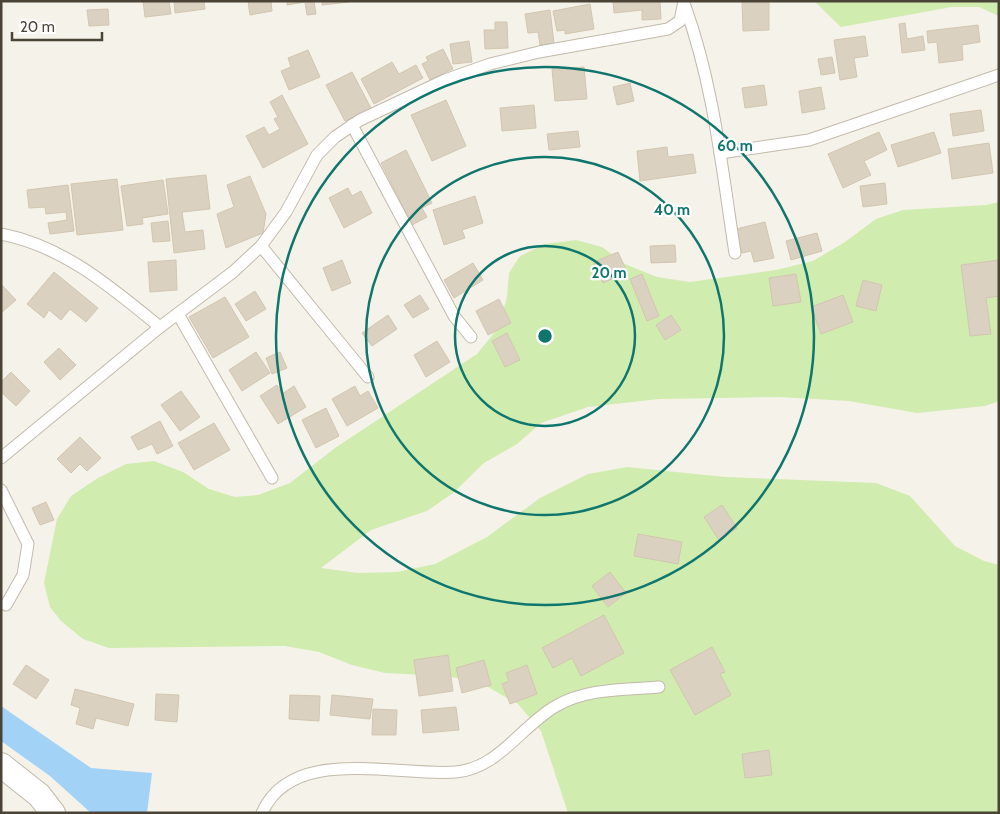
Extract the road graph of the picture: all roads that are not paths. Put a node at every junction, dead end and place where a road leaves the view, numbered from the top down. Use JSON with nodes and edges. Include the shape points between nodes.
{"nodes":[{"id":1,"x":684,"y":4,"type":"edge"},
{"id":2,"x":999,"y":75,"type":"edge"},
{"id":3,"x":352,"y":125,"type":"junction"},
{"id":4,"x":720,"y":153,"type":"junction"},
{"id":5,"x":1,"y":234,"type":"edge"},
{"id":6,"x":261,"y":246,"type":"junction"},
{"id":7,"x":735,"y":253,"type":"dead end"},
{"id":8,"x":178,"y":314,"type":"junction"},
{"id":9,"x":160,"y":328,"type":"junction"},
{"id":10,"x":471,"y":337,"type":"dead end"},
{"id":11,"x":368,"y":378,"type":"dead end"},
{"id":12,"x":1,"y":458,"type":"edge"},
{"id":13,"x":272,"y":478,"type":"dead end"},
{"id":14,"x":1,"y":490,"type":"edge"},
{"id":15,"x":6,"y":605,"type":"dead end"},
{"id":16,"x":659,"y":687,"type":"dead end"},
{"id":17,"x":1,"y":765,"type":"edge"},
{"id":18,"x":53,"y":813,"type":"edge"},
{"id":19,"x":262,"y":813,"type":"edge"}],
"edges":[{"from":1,"to":3,"type":"lane","via":[[680,21],[668,29],[548,50],[490,64],[446,80]]},
{"from":1,"to":4,"type":"lane","via":[[710,90]]},
{"from":2,"to":4,"type":"lane","via":[[809,140]]},
{"from":3,"to":6,"type":"lane","via":[[317,155],[286,212]]},
{"from":3,"to":10,"type":"lane","via":[[454,316]]},
{"from":4,"to":7,"type":"lane"},
{"from":5,"to":9,"type":"lane","via":[[64,256],[105,282]]},
{"from":6,"to":8,"type":"lane"},
{"from":6,"to":11,"type":"lane"},
{"from":8,"to":9,"type":"lane"},
{"from":8,"to":13,"type":"lane"},
{"from":9,"to":12,"type":"lane"},
{"from":14,"to":15,"type":"lane","via":[[28,544],[23,574]]},
{"from":16,"to":19,"type":"lane","via":[[594,692],[556,706],[484,765],[457,772],[325,769],[290,780],[269,798]]},
{"from":17,"to":18,"type":"street","via":[[39,795]]}]}
